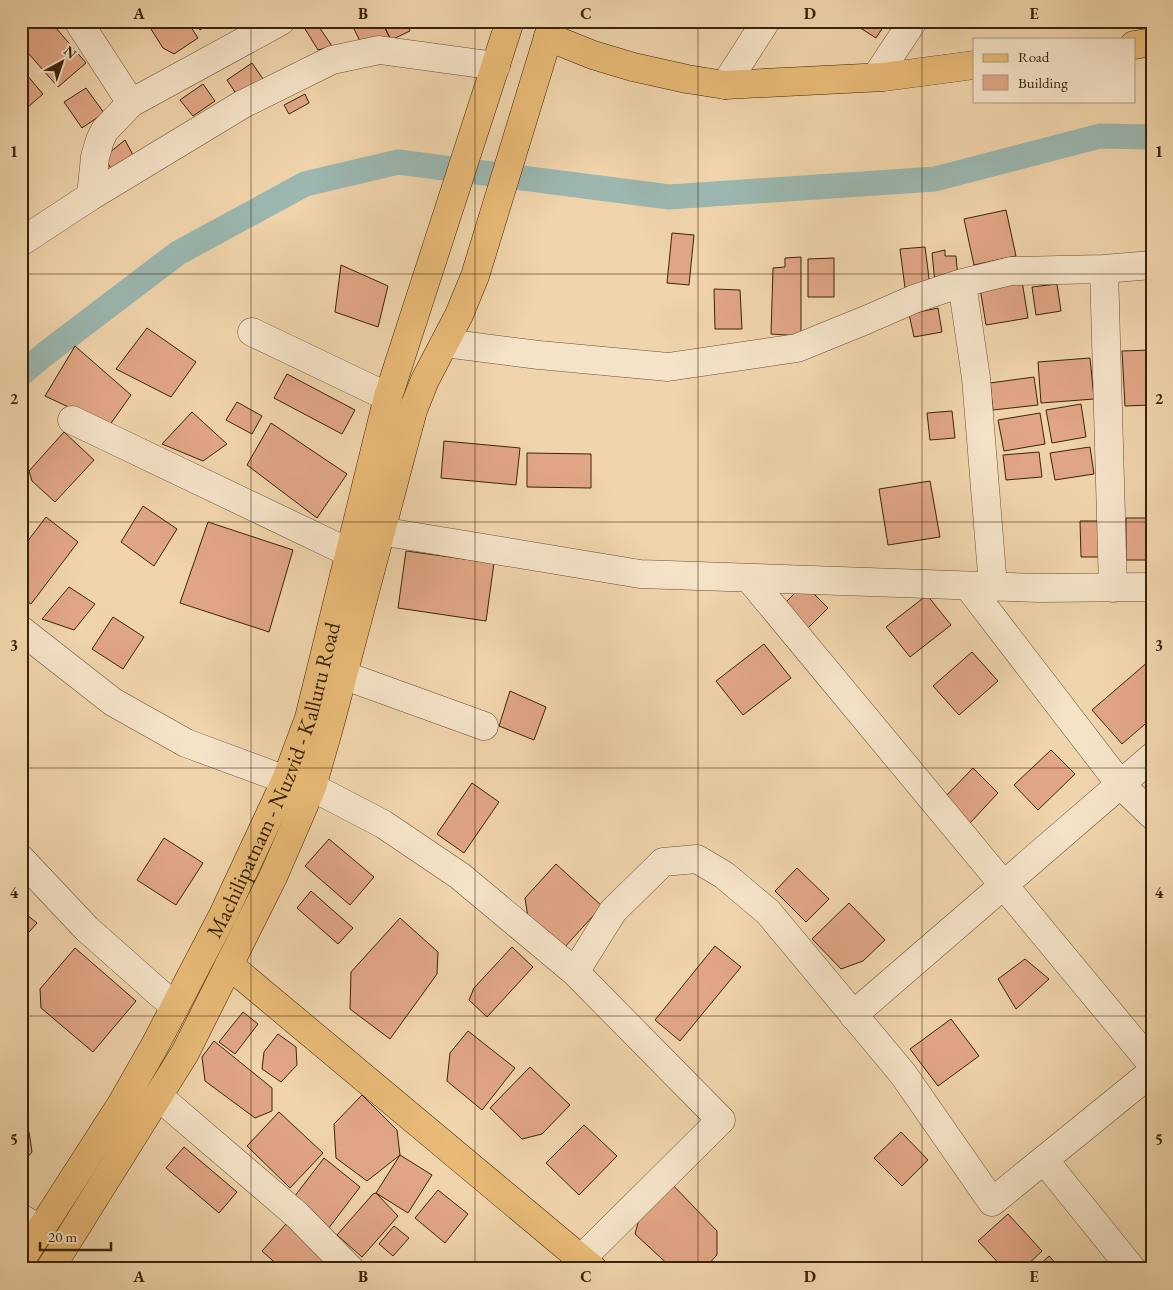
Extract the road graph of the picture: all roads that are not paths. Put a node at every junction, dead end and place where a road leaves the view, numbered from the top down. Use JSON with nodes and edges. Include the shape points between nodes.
{"nodes":[{"id":1,"x":78,"y":21,"type":"edge"},
{"id":2,"x":281,"y":21,"type":"edge"},
{"id":3,"x":510,"y":21,"type":"edge"},
{"id":4,"x":766,"y":21,"type":"edge"},
{"id":5,"x":913,"y":21,"type":"edge"},
{"id":6,"x":551,"y":29,"type":"edge"},
{"id":7,"x":1152,"y":42,"type":"edge"},
{"id":8,"x":1136,"y":45,"type":"edge"},
{"id":9,"x":973,"y":65,"type":"edge"},
{"id":10,"x":496,"y":66,"type":"junction"},
{"id":11,"x":876,"y":77,"type":"junction"},
{"id":12,"x":724,"y":85,"type":"junction"},
{"id":13,"x":131,"y":103,"type":"junction"},
{"id":14,"x":91,"y":196,"type":"junction"},
{"id":15,"x":21,"y":242,"type":"edge"},
{"id":16,"x":1152,"y":265,"type":"edge"},
{"id":17,"x":1104,"y":269,"type":"junction"},
{"id":18,"x":962,"y":283,"type":"junction"},
{"id":19,"x":252,"y":332,"type":"dead end"},
{"id":20,"x":445,"y":343,"type":"junction"},
{"id":21,"x":388,"y":397,"type":"junction"},
{"id":22,"x":72,"y":420,"type":"dead end"},
{"id":23,"x":380,"y":531,"type":"junction"},
{"id":24,"x":350,"y":553,"type":"junction"},
{"id":25,"x":749,"y":578,"type":"junction"},
{"id":26,"x":981,"y":586,"type":"junction"},
{"id":27,"x":1113,"y":588,"type":"junction"},
{"id":28,"x":1152,"y":588,"type":"edge"},
{"id":29,"x":21,"y":630,"type":"edge"},
{"id":30,"x":343,"y":676,"type":"junction"},
{"id":31,"x":484,"y":726,"type":"dead end"},
{"id":32,"x":1152,"y":756,"type":"edge"},
{"id":33,"x":286,"y":780,"type":"junction"},
{"id":34,"x":1120,"y":784,"type":"junction"},
{"id":35,"x":312,"y":788,"type":"junction"},
{"id":36,"x":1152,"y":815,"type":"edge"},
{"id":37,"x":21,"y":859,"type":"edge"},
{"id":38,"x":1003,"y":884,"type":"junction"},
{"id":39,"x":228,"y":966,"type":"junction"},
{"id":40,"x":575,"y":972,"type":"junction"},
{"id":41,"x":175,"y":1007,"type":"junction"},
{"id":42,"x":854,"y":1015,"type":"junction"},
{"id":43,"x":1152,"y":1064,"type":"edge"},
{"id":44,"x":1152,"y":1072,"type":"edge"},
{"id":45,"x":158,"y":1096,"type":"junction"},
{"id":46,"x":1044,"y":1160,"type":"junction"},
{"id":47,"x":31,"y":1224,"type":"edge"},
{"id":48,"x":21,"y":1260,"type":"edge"},
{"id":49,"x":587,"y":1264,"type":"edge"},
{"id":50,"x":50,"y":1269,"type":"edge"},
{"id":51,"x":350,"y":1269,"type":"edge"},
{"id":52,"x":1132,"y":1269,"type":"edge"}],
"edges":[{"from":1,"to":13,"type":"street"},
{"from":2,"to":13,"type":"street"},
{"from":3,"to":10,"type":"main road"},
{"from":4,"to":12,"type":"street"},
{"from":5,"to":11,"type":"street"},
{"from":6,"to":12,"type":"main road","via":[[594,55],[634,67]]},
{"from":6,"to":20,"type":"main road","name":"Machilipatnam - Nuzvid - Kalluru Road","via":[[476,276]]},
{"from":7,"to":8,"type":"main road"},
{"from":9,"to":11,"type":"main road"},
{"from":10,"to":14,"type":"street","via":[[380,50],[332,60],[261,93]]},
{"from":10,"to":21,"type":"main road","name":"Machilipatnam - Nuzvid - Kalluru Road"},
{"from":11,"to":12,"type":"main road"},
{"from":13,"to":14,"type":"street","via":[[105,130],[100,140]]},
{"from":14,"to":15,"type":"street"},
{"from":16,"to":17,"type":"street"},
{"from":17,"to":18,"type":"street","via":[[1011,271]]},
{"from":17,"to":27,"type":"street"},
{"from":18,"to":20,"type":"street","via":[[914,299],[797,348],[668,367]]},
{"from":18,"to":26,"type":"street","via":[[976,378]]},
{"from":19,"to":21,"type":"street"},
{"from":20,"to":23,"type":"main road","name":"Machilipatnam - Nuzvid - Kalluru Road","via":[[413,410]]},
{"from":21,"to":24,"type":"main road","name":"Machilipatnam - Nuzvid - Kalluru Road"},
{"from":22,"to":24,"type":"street"},
{"from":23,"to":25,"type":"street","via":[[640,574]]},
{"from":23,"to":30,"type":"main road","name":"Machilipatnam - Nuzvid - Kalluru Road"},
{"from":24,"to":33,"type":"main road","name":"Machilipatnam - Nuzvid - Kalluru Road","via":[[309,718]]},
{"from":25,"to":26,"type":"street"},
{"from":25,"to":38,"type":"street"},
{"from":26,"to":27,"type":"street"},
{"from":26,"to":34,"type":"street"},
{"from":27,"to":28,"type":"street"},
{"from":29,"to":33,"type":"street","via":[[122,706],[186,743]]},
{"from":30,"to":31,"type":"street"},
{"from":30,"to":35,"type":"main road","name":"Machilipatnam - Nuzvid - Kalluru Road"},
{"from":32,"to":34,"type":"street"},
{"from":33,"to":41,"type":"main road","name":"Machilipatnam - Nuzvid - Kalluru Road"},
{"from":34,"to":36,"type":"street"},
{"from":34,"to":38,"type":"street"},
{"from":35,"to":39,"type":"main road","name":"Machilipatnam - Nuzvid - Kalluru Road"},
{"from":35,"to":40,"type":"street","via":[[383,824],[460,876]]},
{"from":37,"to":41,"type":"street","via":[[87,930]]},
{"from":38,"to":42,"type":"street"},
{"from":38,"to":43,"type":"street"},
{"from":39,"to":45,"type":"main road","name":"Machilipatnam - Nuzvid - Kalluru Road","via":[[185,1053]]},
{"from":39,"to":49,"type":"main road"},
{"from":40,"to":42,"type":"street","via":[[613,911],[663,862],[697,859],[724,875],[768,912]]},
{"from":40,"to":49,"type":"street","via":[[721,1120]]},
{"from":41,"to":47,"type":"main road","name":"Machilipatnam - Nuzvid - Kalluru Road","via":[[122,1103]]},
{"from":42,"to":46,"type":"street","via":[[902,1074],[992,1202]]},
{"from":44,"to":46,"type":"street"},
{"from":45,"to":50,"type":"main road","name":"Machilipatnam - Nuzvid - Kalluru Road"},
{"from":45,"to":51,"type":"street","via":[[297,1215]]},
{"from":46,"to":52,"type":"street"},
{"from":47,"to":48,"type":"main road","name":"Machilipatnam - Nuzvid - Kalluru Road"}]}
